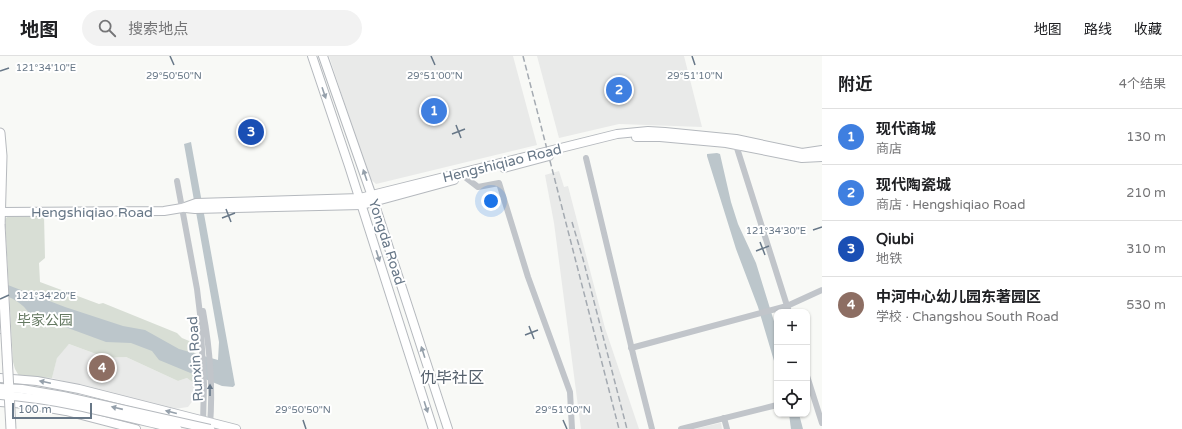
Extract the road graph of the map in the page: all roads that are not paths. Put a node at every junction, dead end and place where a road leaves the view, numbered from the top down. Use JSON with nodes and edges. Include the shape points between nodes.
{"nodes":[{"id":1,"x":312,"y":56,"type":"edge"},
{"id":2,"x":323,"y":56,"type":"edge"},
{"id":3,"x":0,"y":133,"type":"edge"},
{"id":4,"x":736,"y":146,"type":"junction"},
{"id":5,"x":822,"y":150,"type":"edge"},
{"id":6,"x":822,"y":157,"type":"edge"},
{"id":7,"x":586,"y":158,"type":"dead end"},
{"id":8,"x":464,"y":177,"type":"junction"},
{"id":9,"x":178,"y":181,"type":"dead end"},
{"id":10,"x":373,"y":199,"type":"junction"},
{"id":11,"x":361,"y":202,"type":"junction"},
{"id":12,"x":182,"y":208,"type":"junction"},
{"id":13,"x":1,"y":212,"type":"edge"},
{"id":14,"x":0,"y":224,"type":"edge"},
{"id":15,"x":0,"y":228,"type":"edge"},
{"id":16,"x":197,"y":289,"type":"junction"},
{"id":17,"x":822,"y":290,"type":"edge"},
{"id":18,"x":788,"y":309,"type":"edge"},
{"id":19,"x":0,"y":312,"type":"edge"},
{"id":20,"x":632,"y":348,"type":"junction"},
{"id":21,"x":3,"y":378,"type":"edge"},
{"id":22,"x":0,"y":388,"type":"edge"},
{"id":23,"x":0,"y":395,"type":"edge"},
{"id":24,"x":810,"y":397,"type":"edge"},
{"id":25,"x":4,"y":402,"type":"edge"},
{"id":26,"x":774,"y":406,"type":"edge"},
{"id":27,"x":724,"y":418,"type":"junction"},
{"id":28,"x":822,"y":423,"type":"edge"},
{"id":29,"x":203,"y":425,"type":"edge"},
{"id":30,"x":10,"y":429,"type":"edge"},
{"id":31,"x":136,"y":429,"type":"edge"},
{"id":32,"x":176,"y":429,"type":"edge"},
{"id":33,"x":210,"y":429,"type":"edge"},
{"id":34,"x":236,"y":429,"type":"edge"},
{"id":35,"x":433,"y":429,"type":"edge"},
{"id":36,"x":448,"y":429,"type":"edge"},
{"id":37,"x":572,"y":429,"type":"edge"},
{"id":38,"x":652,"y":429,"type":"edge"},
{"id":39,"x":681,"y":429,"type":"edge"},
{"id":40,"x":727,"y":429,"type":"edge"}],
"edges":[{"from":1,"to":11,"type":"main road","name":"Yongda Road","one_way":true},
{"from":10,"to":2,"type":"main road","name":"Yongda Road","one_way":true},
{"from":3,"to":13,"type":"highway"},
{"from":4,"to":6,"type":"main road","name":"Hengshiqiao Road","via":[[802,158]]},
{"from":4,"to":8,"type":"main road","name":"Hengshiqiao Road","via":[[660,137],[623,138]]},
{"from":4,"to":18,"type":"street"},
{"from":5,"to":10,"type":"main road","name":"Hengshiqiao Road","via":[[802,152],[736,139],[634,131]]},
{"from":7,"to":20,"type":"street"},
{"from":8,"to":10,"type":"main road","name":"Hengshiqiao Road"},
{"from":8,"to":37,"type":"street","via":[[478,187],[499,182],[528,277],[570,392]]},
{"from":9,"to":12,"type":"street","name":"Runxin Road"},
{"from":10,"to":11,"type":"main road","name":"Hengshiqiao Road"},
{"from":36,"to":10,"type":"main road","name":"Yongda Road","one_way":true},
{"from":11,"to":12,"type":"main road","name":"Hengshiqiao Road"},
{"from":11,"to":35,"type":"main road","name":"Yongda Road","one_way":true},
{"from":12,"to":13,"type":"main road","name":"Hengshiqiao Road","via":[[164,212]]},
{"from":12,"to":16,"type":"street","name":"Runxin Road"},
{"from":13,"to":15,"type":"highway"},
{"from":14,"to":15,"type":"highway","bridge":true},
{"from":15,"to":30,"type":"highway","bridge":true},
{"from":16,"to":29,"type":"street","name":"Runxin Road","via":[[204,384]]},
{"from":33,"to":16,"type":"street","name":"Runxin Road","one_way":true,"via":[[211,375],[208,336]]},
{"from":17,"to":18,"type":"street"},
{"from":18,"to":20,"type":"street","via":[[776,308]]},
{"from":19,"to":21,"type":"main road"},
{"from":20,"to":38,"type":"street"},
{"from":21,"to":25,"type":"main road"},
{"from":29,"to":21,"type":"main road","one_way":true,"via":[[79,389]]},
{"from":33,"to":22,"type":"main road","one_way":true,"bridge":true,"via":[[63,396]]},
{"from":23,"to":32,"type":"main road","bridge":true,"via":[[57,402]]},
{"from":24,"to":28,"type":"street"},
{"from":25,"to":30,"type":"main road"},
{"from":25,"to":31,"type":"main road","via":[[66,411]]},
{"from":26,"to":27,"type":"street"},
{"from":27,"to":39,"type":"street"},
{"from":27,"to":40,"type":"street"},
{"from":29,"to":34,"type":"main road"}]}
